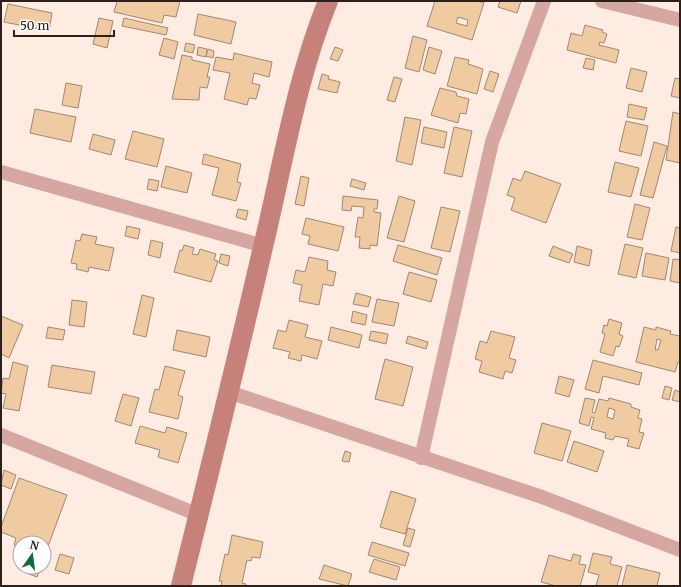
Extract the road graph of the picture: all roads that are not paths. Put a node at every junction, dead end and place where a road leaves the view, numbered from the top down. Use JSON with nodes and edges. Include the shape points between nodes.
{"nodes":[{"id":1,"x":328,"y":1,"type":"edge"},
{"id":2,"x":544,"y":1,"type":"edge"},
{"id":3,"x":602,"y":1,"type":"edge"},
{"id":4,"x":680,"y":20,"type":"edge"},
{"id":5,"x":1,"y":172,"type":"edge"},
{"id":6,"x":264,"y":246,"type":"junction"},
{"id":7,"x":229,"y":392,"type":"junction"},
{"id":8,"x":1,"y":435,"type":"edge"},
{"id":9,"x":421,"y":458,"type":"junction"},
{"id":10,"x":198,"y":515,"type":"junction"},
{"id":11,"x":680,"y":548,"type":"edge"},
{"id":12,"x":181,"y":586,"type":"edge"}],
"edges":[{"from":1,"to":6,"type":"street","via":[[319,22],[296,99]]},
{"from":2,"to":9,"type":"street","via":[[492,142]]},
{"from":3,"to":4,"type":"street"},
{"from":5,"to":6,"type":"street"},
{"from":6,"to":7,"type":"street"},
{"from":7,"to":9,"type":"street"},
{"from":7,"to":10,"type":"street"},
{"from":8,"to":10,"type":"street"},
{"from":9,"to":11,"type":"street","via":[[542,497]]},
{"from":10,"to":12,"type":"street"}]}
